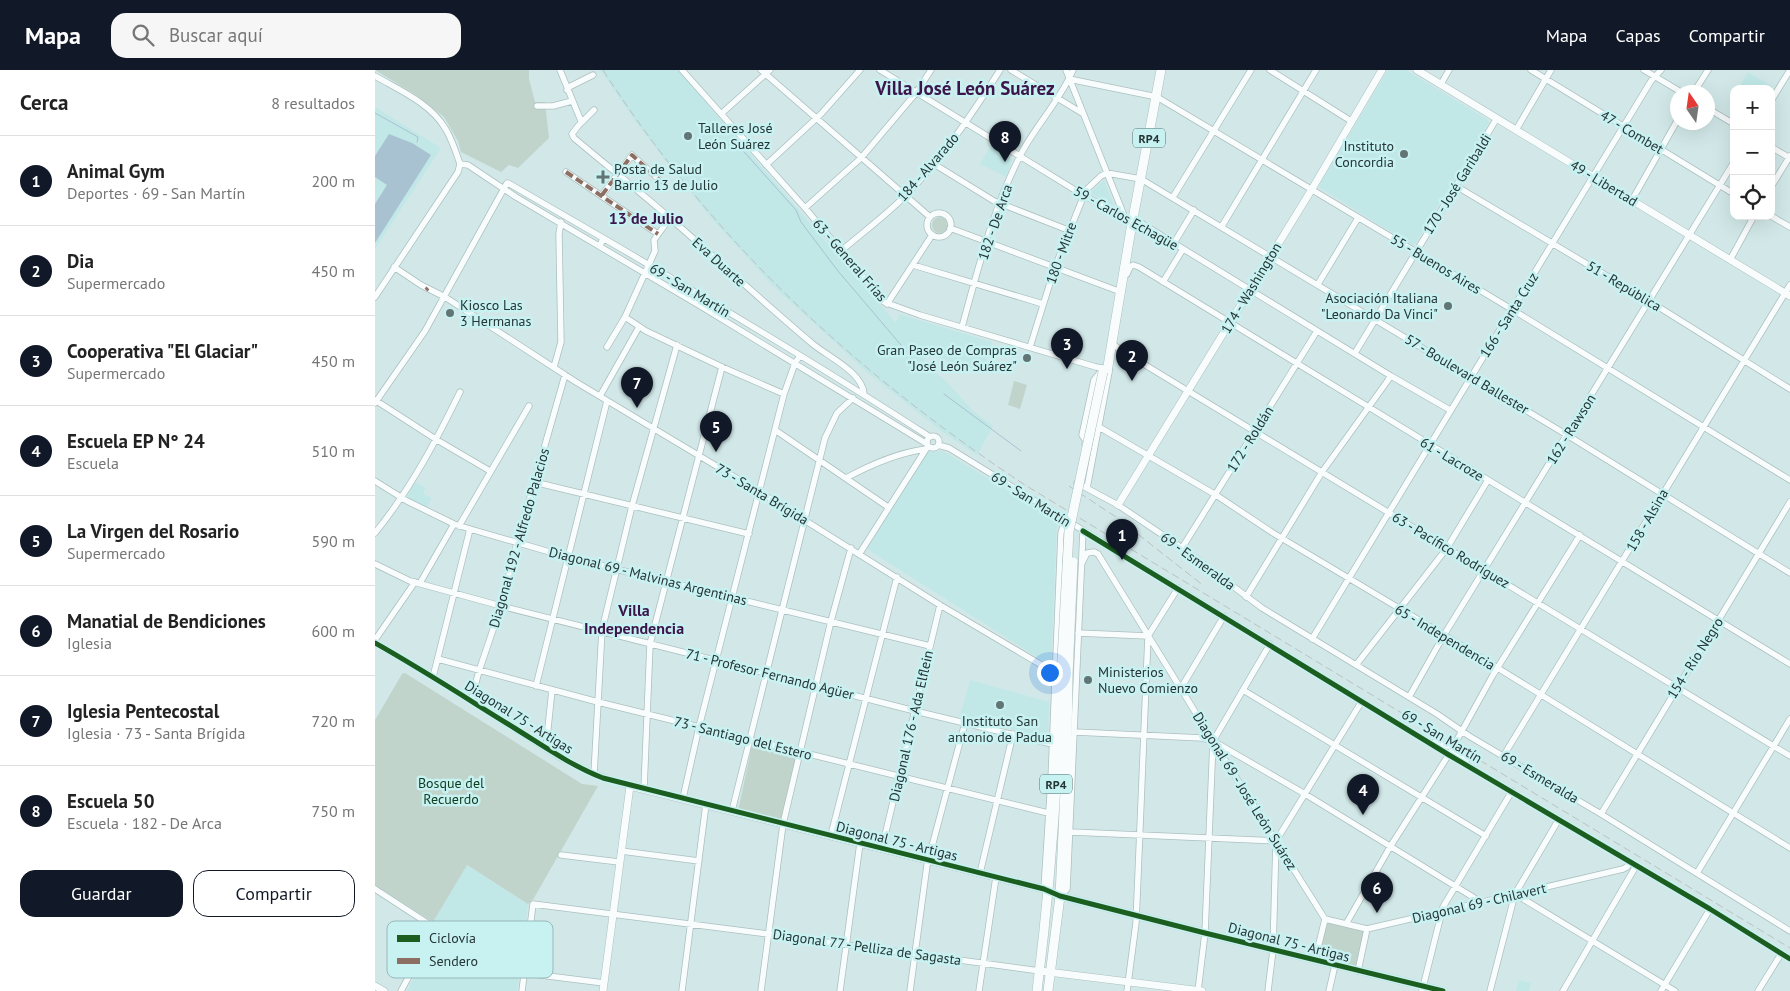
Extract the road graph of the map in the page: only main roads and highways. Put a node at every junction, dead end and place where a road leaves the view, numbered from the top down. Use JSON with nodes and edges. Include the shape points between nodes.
{"nodes":[{"id":1,"x":1161,"y":70,"type":"edge"},
{"id":2,"x":1061,"y":675,"type":"junction"},
{"id":3,"x":1059,"y":756,"type":"junction"},
{"id":4,"x":1051,"y":780,"type":"road end"},
{"id":5,"x":1037,"y":991,"type":"edge"},
{"id":6,"x":1048,"y":991,"type":"edge"}],
"edges":[{"from":1,"to":2,"type":"main road","number":"RP4","bridge":true,"via":[[1141,178],[1129,220],[1113,340],[1069,531]]},
{"from":2,"to":3,"type":"main road","number":"RP4"},
{"from":2,"to":6,"type":"main road","number":"RP4","via":[[1063,825],[1060,896]]},
{"from":3,"to":4,"type":"main road"},
{"from":3,"to":5,"type":"main road","number":"RP4"}]}
